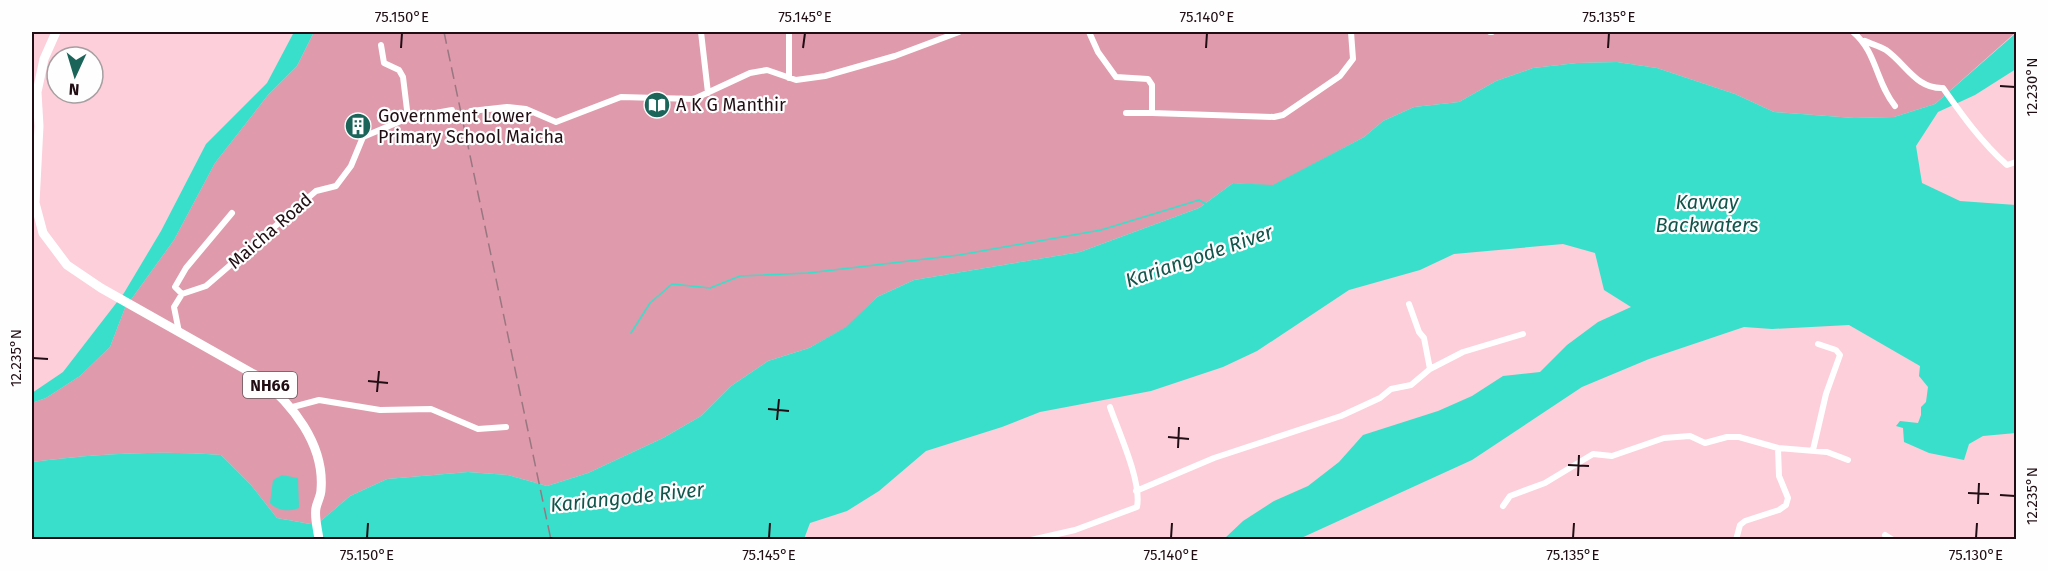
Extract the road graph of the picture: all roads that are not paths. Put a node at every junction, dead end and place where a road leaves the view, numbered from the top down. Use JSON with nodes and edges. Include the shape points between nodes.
{"nodes":[{"id":1,"x":56,"y":32,"type":"edge"},
{"id":2,"x":701,"y":32,"type":"edge"},
{"id":3,"x":789,"y":32,"type":"edge"},
{"id":4,"x":959,"y":32,"type":"edge"},
{"id":5,"x":1089,"y":32,"type":"edge"},
{"id":6,"x":1351,"y":32,"type":"edge"},
{"id":7,"x":1853,"y":32,"type":"edge"},
{"id":8,"x":1864,"y":41,"type":"junction"},
{"id":9,"x":381,"y":45,"type":"dead end"},
{"id":10,"x":789,"y":78,"type":"junction"},
{"id":11,"x":708,"y":93,"type":"junction"},
{"id":12,"x":1895,"y":106,"type":"dead end"},
{"id":13,"x":452,"y":110,"type":"dead end"},
{"id":14,"x":471,"y":111,"type":"dead end"},
{"id":15,"x":1126,"y":113,"type":"dead end"},
{"id":16,"x":1152,"y":113,"type":"junction"},
{"id":17,"x":408,"y":118,"type":"junction"},
{"id":18,"x":2016,"y":162,"type":"edge"},
{"id":19,"x":33,"y":206,"type":"edge"},
{"id":20,"x":232,"y":213,"type":"dead end"},
{"id":21,"x":182,"y":294,"type":"junction"},
{"id":22,"x":1409,"y":304,"type":"dead end"},
{"id":23,"x":178,"y":332,"type":"junction"},
{"id":24,"x":1523,"y":334,"type":"dead end"},
{"id":25,"x":1818,"y":344,"type":"dead end"},
{"id":26,"x":1430,"y":369,"type":"junction"},
{"id":27,"x":1110,"y":407,"type":"dead end"},
{"id":28,"x":289,"y":408,"type":"junction"},
{"id":29,"x":506,"y":427,"type":"dead end"},
{"id":30,"x":1778,"y":448,"type":"junction"},
{"id":31,"x":1814,"y":450,"type":"junction"},
{"id":32,"x":1848,"y":460,"type":"dead end"},
{"id":33,"x":1136,"y":491,"type":"junction"},
{"id":34,"x":1503,"y":506,"type":"dead end"},
{"id":35,"x":1885,"y":535,"type":"dead end"},
{"id":36,"x":319,"y":540,"type":"edge"},
{"id":37,"x":1030,"y":540,"type":"edge"},
{"id":38,"x":1736,"y":540,"type":"edge"},
{"id":39,"x":1893,"y":540,"type":"edge"}],
"edges":[{"from":1,"to":19,"type":"highway","number":"NH66","via":[[44,59],[37,92],[39,126]]},
{"from":2,"to":11,"type":"street"},
{"from":3,"to":10,"type":"street"},
{"from":4,"to":10,"type":"street","via":[[870,64],[825,76]]},
{"from":5,"to":16,"type":"street","via":[[1116,77],[1148,79],[1152,85]]},
{"from":6,"to":16,"type":"street","via":[[1353,59],[1340,76],[1283,115]]},
{"from":7,"to":8,"type":"street"},
{"from":8,"to":12,"type":"street"},
{"from":8,"to":18,"type":"street","via":[[1887,51],[1931,89],[1943,88],[1996,155],[2007,165]]},
{"from":9,"to":17,"type":"street","via":[[384,63],[399,70],[403,77]]},
{"from":10,"to":11,"type":"street","via":[[766,70],[750,73]]},
{"from":11,"to":14,"type":"street","via":[[694,99],[621,97],[556,122],[526,109]]},
{"from":13,"to":17,"type":"street","name":"Maicha Road"},
{"from":15,"to":16,"type":"street"},
{"from":17,"to":21,"type":"street","name":"Maicha Road","via":[[363,137],[351,166],[336,186],[316,191],[206,286]]},
{"from":19,"to":23,"type":"highway","number":"NH66","via":[[43,233],[67,265]]},
{"from":20,"to":21,"type":"street","via":[[186,268],[175,287]]},
{"from":21,"to":23,"type":"street","via":[[174,307]]},
{"from":22,"to":26,"type":"street","via":[[1424,338]]},
{"from":23,"to":28,"type":"highway","number":"NH66","via":[[259,377],[276,390]]},
{"from":24,"to":26,"type":"street","via":[[1463,352]]},
{"from":25,"to":31,"type":"street","via":[[1840,355],[1826,394]]},
{"from":26,"to":33,"type":"street","via":[[1411,385],[1391,389],[1341,416],[1214,458]]},
{"from":27,"to":33,"type":"street"},
{"from":28,"to":29,"type":"street","via":[[320,400],[380,411],[431,409],[478,429]]},
{"from":28,"to":36,"type":"highway","number":"NH66","via":[[303,422],[318,458]]},
{"from":30,"to":31,"type":"street"},
{"from":30,"to":34,"type":"street","via":[[1739,437],[1704,443],[1690,436],[1664,438],[1612,456],[1593,454],[1545,483],[1510,496]]},
{"from":30,"to":38,"type":"street","via":[[1786,505],[1745,521]]},
{"from":31,"to":32,"type":"street"},
{"from":33,"to":37,"type":"street","via":[[1137,507],[1124,514]]},
{"from":35,"to":39,"type":"street"}]}
